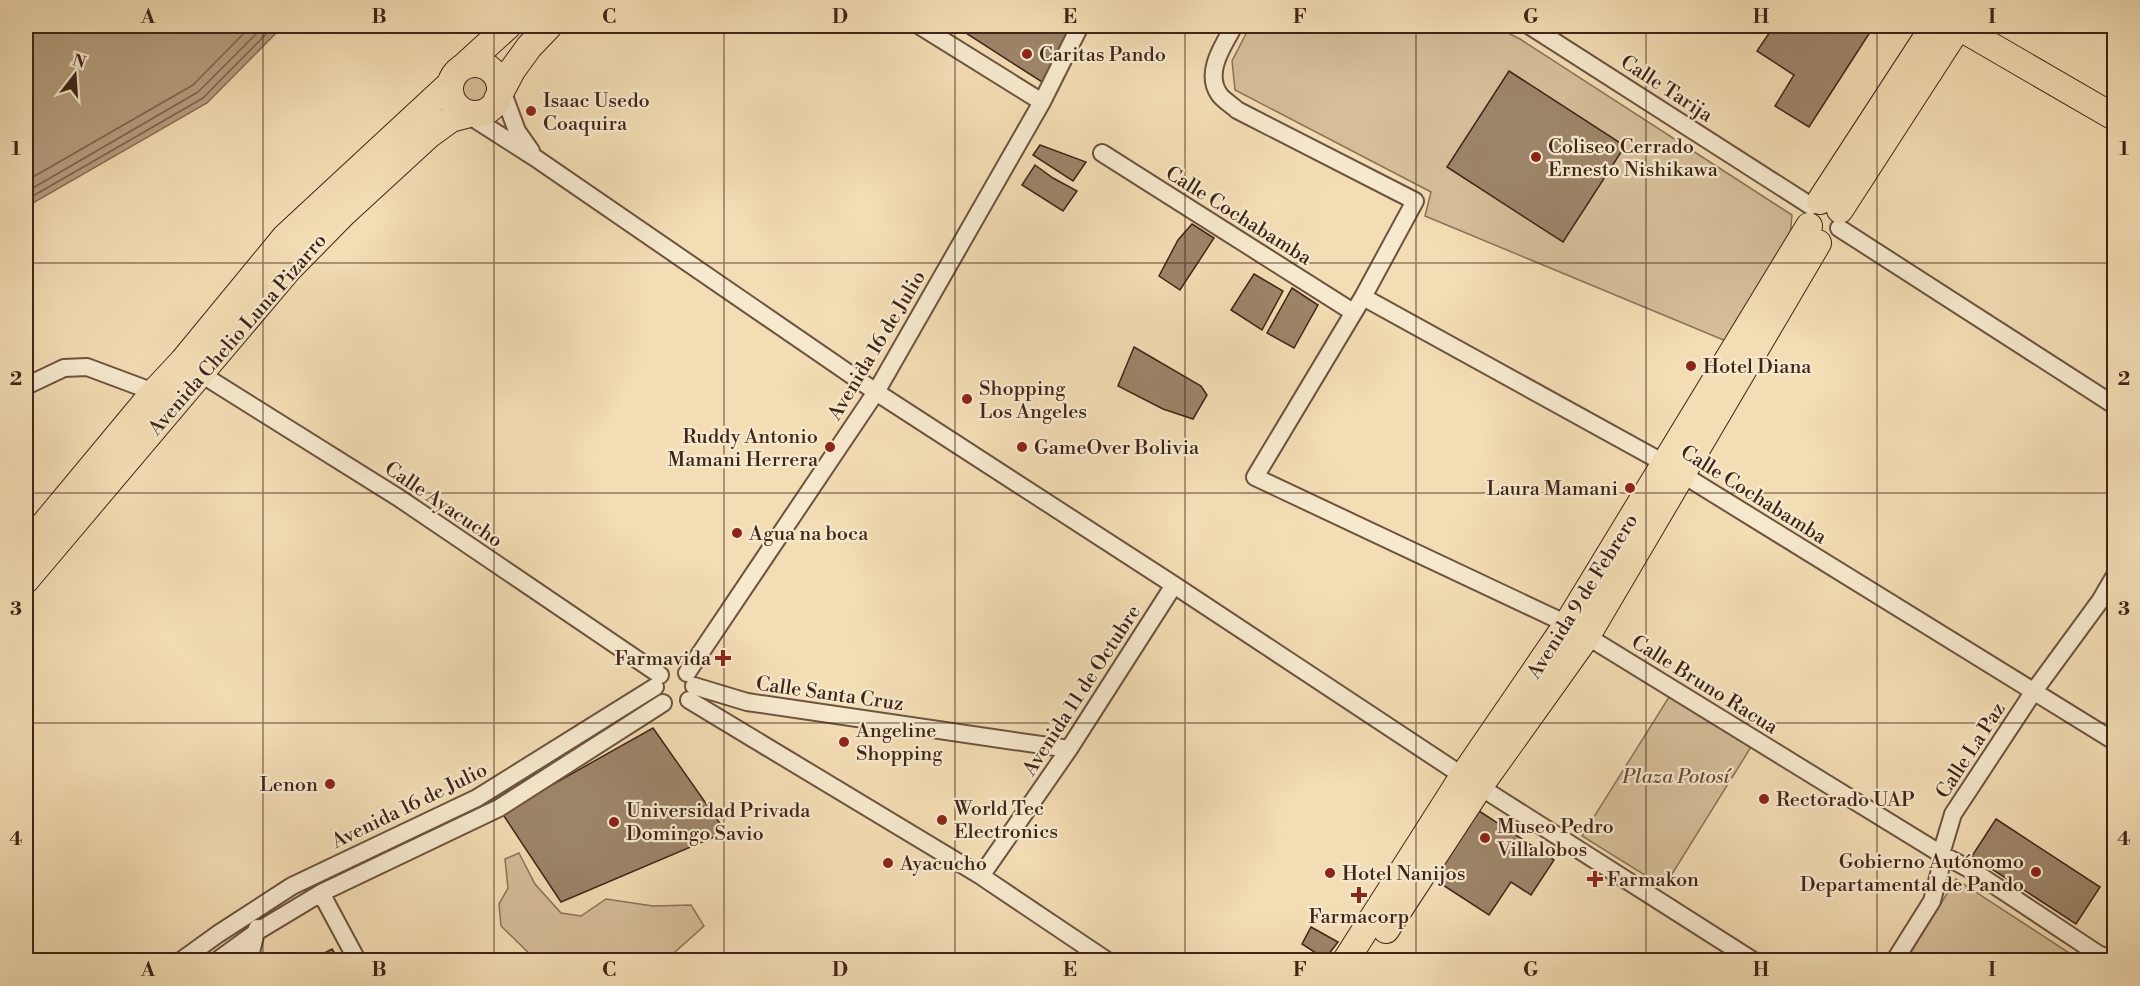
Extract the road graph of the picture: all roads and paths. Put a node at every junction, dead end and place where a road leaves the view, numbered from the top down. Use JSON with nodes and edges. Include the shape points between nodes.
{"nodes":[{"id":1,"x":507,"y":26,"type":"edge"},
{"id":2,"x":549,"y":26,"type":"edge"},
{"id":3,"x":920,"y":26,"type":"edge"},
{"id":4,"x":1080,"y":26,"type":"edge"},
{"id":5,"x":1234,"y":26,"type":"edge"},
{"id":6,"x":1530,"y":26,"type":"edge"},
{"id":7,"x":1950,"y":26,"type":"edge"},
{"id":8,"x":457,"y":76,"type":"junction"},
{"id":9,"x":499,"y":92,"type":"junction"},
{"id":10,"x":1042,"y":102,"type":"junction"},
{"id":11,"x":467,"y":113,"type":"junction"},
{"id":12,"x":2115,"y":117,"type":"edge"},
{"id":13,"x":1101,"y":153,"type":"dead end"},
{"id":14,"x":534,"y":157,"type":"junction"},
{"id":15,"x":1824,"y":218,"type":"junction"},
{"id":16,"x":1363,"y":297,"type":"junction"},
{"id":17,"x":1353,"y":312,"type":"junction"},
{"id":18,"x":201,"y":374,"type":"junction"},
{"id":19,"x":26,"y":386,"type":"edge"},
{"id":20,"x":154,"y":392,"type":"junction"},
{"id":21,"x":876,"y":392,"type":"junction"},
{"id":22,"x":2115,"y":405,"type":"edge"},
{"id":23,"x":1673,"y":468,"type":"junction"},
{"id":24,"x":26,"y":546,"type":"edge"},
{"id":25,"x":2115,"y":577,"type":"edge"},
{"id":26,"x":26,"y":580,"type":"edge"},
{"id":27,"x":1174,"y":585,"type":"junction"},
{"id":28,"x":2107,"y":602,"type":"edge"},
{"id":29,"x":1577,"y":630,"type":"junction"},
{"id":30,"x":658,"y":681,"type":"junction"},
{"id":31,"x":690,"y":686,"type":"junction"},
{"id":32,"x":2034,"y":691,"type":"junction"},
{"id":33,"x":663,"y":703,"type":"junction"},
{"id":34,"x":2115,"y":741,"type":"edge"},
{"id":35,"x":1069,"y":748,"type":"junction"},
{"id":36,"x":1472,"y":781,"type":"junction"},
{"id":37,"x":1941,"y":854,"type":"junction"},
{"id":38,"x":981,"y":876,"type":"junction"},
{"id":39,"x":321,"y":893,"type":"junction"},
{"id":40,"x":256,"y":909,"type":"junction"},
{"id":41,"x":258,"y":931,"type":"junction"},
{"id":42,"x":182,"y":960,"type":"edge"},
{"id":43,"x":218,"y":960,"type":"edge"},
{"id":44,"x":249,"y":960,"type":"edge"},
{"id":45,"x":357,"y":960,"type":"edge"},
{"id":46,"x":1106,"y":960,"type":"edge"},
{"id":47,"x":1346,"y":960,"type":"edge"},
{"id":48,"x":1366,"y":960,"type":"edge"},
{"id":49,"x":1752,"y":960,"type":"edge"},
{"id":50,"x":1895,"y":960,"type":"edge"},
{"id":51,"x":2114,"y":960,"type":"edge"}],
"edges":[{"from":1,"to":8,"type":"main road","name":"Avenida Chelio Luna Pizarro"},
{"from":2,"to":9,"type":"main road","via":[[529,47]]},
{"from":3,"to":10,"type":"street"},
{"from":4,"to":10,"type":"street","name":"Avenida 16 de Julio"},
{"from":5,"to":16,"type":"street","via":[[1219,52],[1213,74],[1218,94],[1238,110],[1415,201]]},
{"from":6,"to":15,"type":"street","name":"Calle Tarija"},
{"from":7,"to":12,"type":"main road"},
{"from":7,"to":15,"type":"main road","name":"Avenida 9 de Febrero"},
{"from":8,"to":9,"type":"main road","via":[[470,65],[485,66],[492,70]]},
{"from":8,"to":11,"type":"main road","via":[[452,100]]},
{"from":8,"to":20,"type":"main road","name":"Avenida Chelio Luna Pizarro","via":[[285,237]]},
{"from":9,"to":11,"type":"main road","via":[[486,111]]},
{"from":9,"to":14,"type":"street"},
{"from":10,"to":21,"type":"street","name":"Avenida 16 de Julio"},
{"from":11,"to":14,"type":"street"},
{"from":11,"to":18,"type":"main road","name":"Avenida Chelio Luna Pizarro","via":[[429,135],[343,214],[288,270]]},
{"from":13,"to":17,"type":"street","name":"Calle Cochabamba"},
{"from":14,"to":21,"type":"street"},
{"from":15,"to":22,"type":"street","name":"Calle Tarija"},
{"from":15,"to":23,"type":"main road","name":"Avenida 9 de Febrero"},
{"from":16,"to":17,"type":"street"},
{"from":16,"to":23,"type":"street","name":"Calle Cochabamba"},
{"from":17,"to":29,"type":"street","name":"Calle Bruno Racua","via":[[1255,477]]},
{"from":18,"to":26,"type":"main road","name":"Avenida Chelio Luna Pizarro"},
{"from":18,"to":30,"type":"street","name":"Calle Ayacucho","via":[[399,498]]},
{"from":19,"to":20,"type":"street","via":[[64,368],[87,367]]},
{"from":20,"to":24,"type":"main road","name":"Avenida Chelio Luna Pizarro"},
{"from":21,"to":27,"type":"street"},
{"from":21,"to":31,"type":"street","name":"Avenida 16 de Julio"},
{"from":23,"to":29,"type":"main road","name":"Avenida 9 de Febrero"},
{"from":23,"to":32,"type":"street","name":"Calle Cochabamba"},
{"from":25,"to":28,"type":"street","name":"Calle La Paz"},
{"from":27,"to":35,"type":"street","name":"Avenida 11 de Octubre"},
{"from":27,"to":36,"type":"street"},
{"from":28,"to":32,"type":"street","name":"Calle La Paz"},
{"from":29,"to":36,"type":"main road","name":"Avenida 9 de Febrero"},
{"from":29,"to":37,"type":"street","name":"Calle Bruno Racua"},
{"from":30,"to":31,"type":"street","via":[[664,671],[676,669]]},
{"from":30,"to":33,"type":"street","via":[[659,699]]},
{"from":30,"to":40,"type":"street","name":"Avenida 16 de Julio","via":[[477,798],[292,886]]},
{"from":31,"to":33,"type":"street","via":[[674,707]]},
{"from":31,"to":35,"type":"street","name":"Calle Santa Cruz","via":[[747,702]]},
{"from":31,"to":38,"type":"street"},
{"from":32,"to":34,"type":"street","name":"Calle Cochabamba"},
{"from":32,"to":37,"type":"street","name":"Calle La Paz","via":[[1953,814]]},
{"from":33,"to":39,"type":"street","name":"Avenida 16 de Julio","via":[[499,808]]},
{"from":35,"to":38,"type":"street","name":"Avenida 11 de Octubre"},
{"from":36,"to":47,"type":"main road","name":"Avenida 9 de Febrero"},
{"from":36,"to":48,"type":"main road","name":"Avenida 9 de Febrero"},
{"from":36,"to":49,"type":"street"},
{"from":37,"to":50,"type":"street","name":"Calle La Paz","via":[[1932,901]]},
{"from":37,"to":51,"type":"street","name":"Calle Bruno Racua","via":[[2098,954]]},
{"from":38,"to":46,"type":"street"},
{"from":39,"to":41,"type":"street","name":"Avenida 16 de Julio"},
{"from":39,"to":45,"type":"street"},
{"from":40,"to":41,"type":"street"},
{"from":40,"to":42,"type":"street","name":"Avenida 16 de Julio"},
{"from":41,"to":43,"type":"street","name":"Avenida 16 de Julio"},
{"from":41,"to":44,"type":"street"}]}
